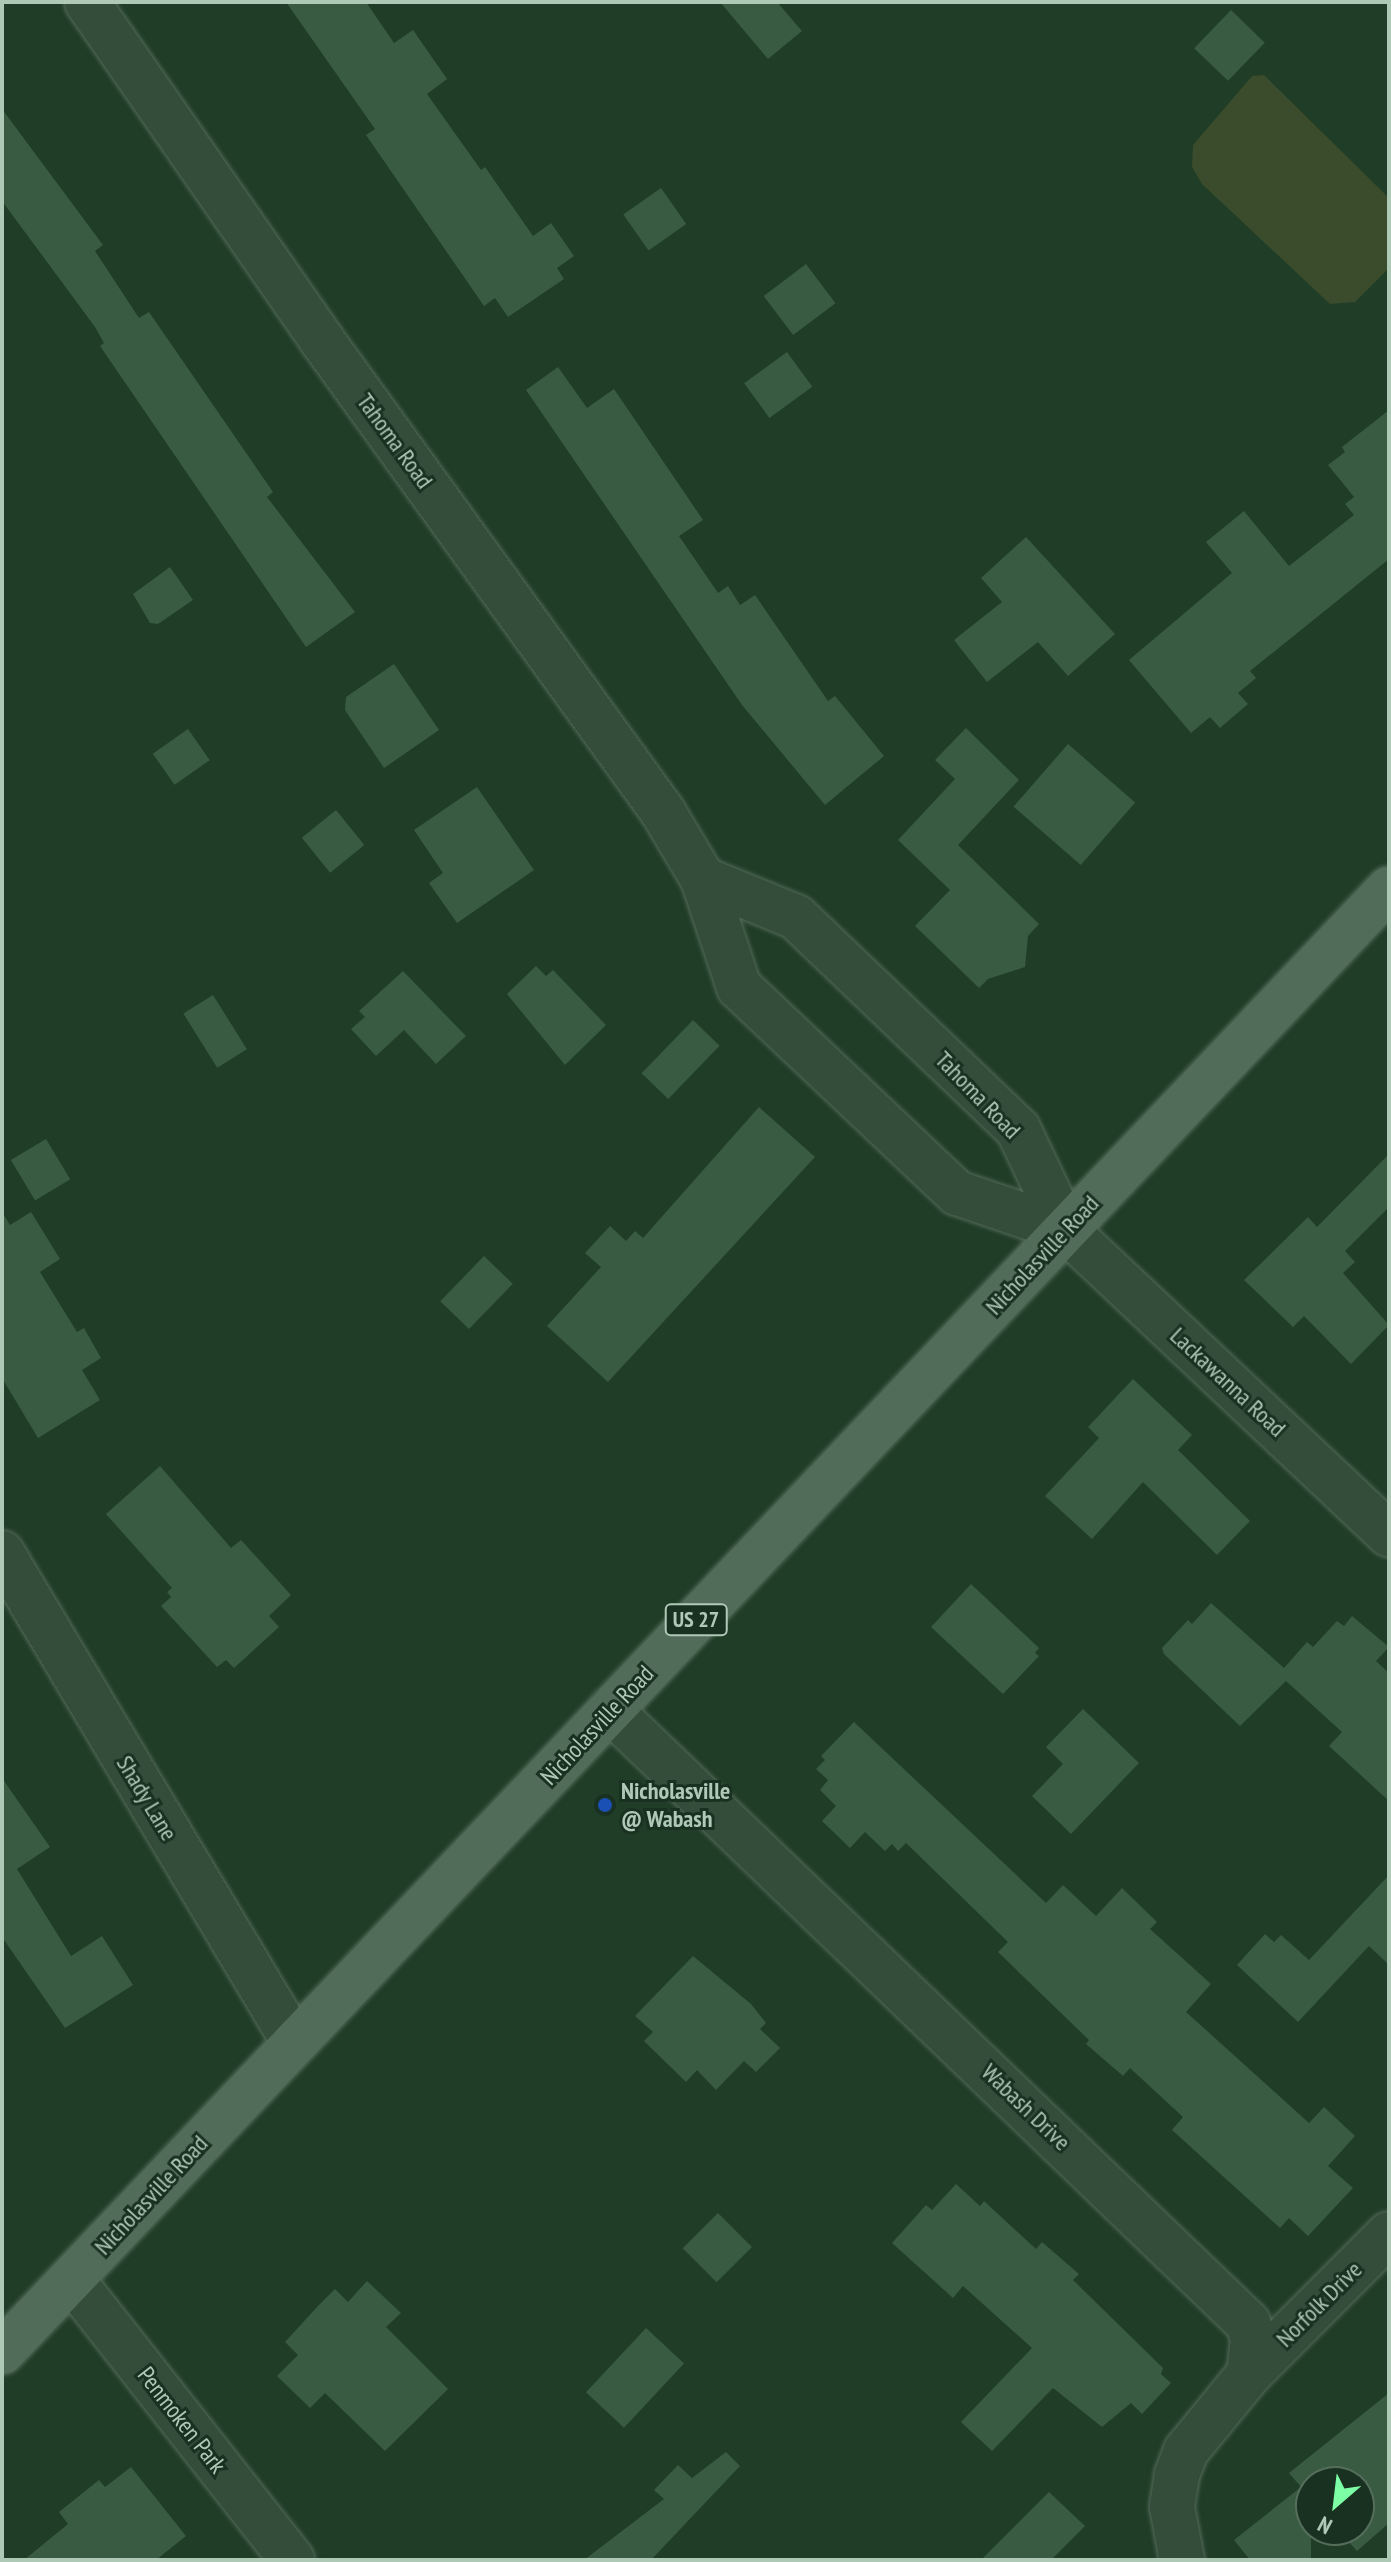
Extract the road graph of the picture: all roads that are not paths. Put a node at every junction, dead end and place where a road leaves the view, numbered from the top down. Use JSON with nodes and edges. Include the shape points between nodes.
{"nodes":[{"id":1,"x":87,"y":2,"type":"edge"},
{"id":2,"x":703,"y":879,"type":"junction"},
{"id":3,"x":1389,"y":889,"type":"edge"},
{"id":4,"x":1066,"y":1230,"type":"junction"},
{"id":5,"x":1389,"y":1534,"type":"edge"},
{"id":6,"x":2,"y":1553,"type":"edge"},
{"id":7,"x":610,"y":1710,"type":"junction"},
{"id":8,"x":294,"y":2042,"type":"junction"},
{"id":9,"x":1389,"y":2234,"type":"edge"},
{"id":10,"x":72,"y":2280,"type":"junction"},
{"id":11,"x":2,"y":2352,"type":"edge"},
{"id":12,"x":1249,"y":2374,"type":"junction"},
{"id":13,"x":292,"y":2560,"type":"edge"},
{"id":14,"x":1182,"y":2560,"type":"edge"}],
"edges":[{"from":1,"to":2,"type":"street","name":"Tahoma Road","via":[[321,339],[663,812]]},
{"from":2,"to":4,"type":"street","name":"Tahoma Road","via":[[796,917],[1018,1129]]},
{"from":2,"to":4,"type":"street","name":"Tahoma Road","via":[[739,987],[957,1193]]},
{"from":3,"to":4,"type":"main road","name":"Nicholasville Road","number":"US 27"},
{"from":4,"to":5,"type":"street","name":"Lackawanna Road"},
{"from":4,"to":7,"type":"main road","name":"Nicholasville Road","number":"US 27"},
{"from":6,"to":8,"type":"street","name":"Shady Lane"},
{"from":7,"to":8,"type":"main road","name":"Nicholasville Road","number":"US 27"},
{"from":7,"to":12,"type":"street","name":"Wabash Drive","via":[[1235,2306],[1253,2338]]},
{"from":8,"to":10,"type":"main road","name":"Nicholasville Road","number":"US 27"},
{"from":9,"to":12,"type":"street","name":"Norfolk Drive"},
{"from":10,"to":11,"type":"main road","name":"Nicholasville Road","number":"US 27"},
{"from":10,"to":13,"type":"street","name":"Penmoken Park"},
{"from":12,"to":14,"type":"street","via":[[1186,2451],[1177,2475],[1172,2507]]}]}
